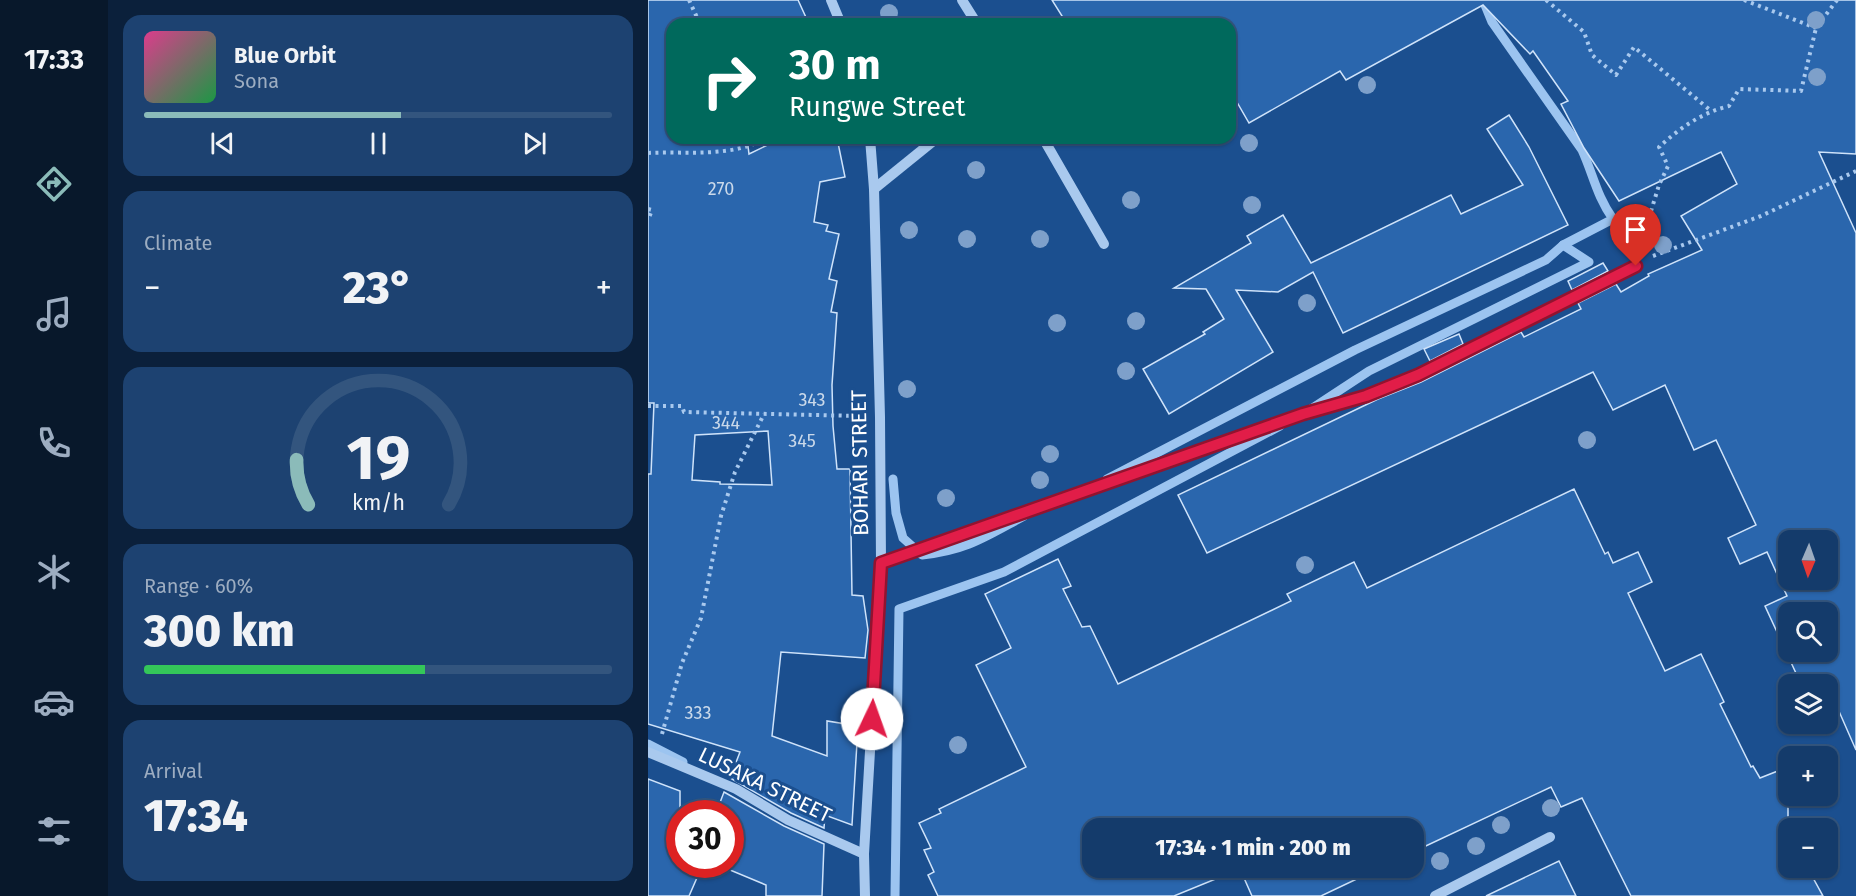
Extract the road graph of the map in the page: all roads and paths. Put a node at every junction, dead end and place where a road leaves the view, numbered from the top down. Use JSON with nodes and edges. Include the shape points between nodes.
{"nodes":[{"id":1,"x":689,"y":0,"type":"edge"},
{"id":2,"x":831,"y":0,"type":"edge"},
{"id":3,"x":962,"y":0,"type":"edge"},
{"id":4,"x":1545,"y":0,"type":"edge"},
{"id":5,"x":1744,"y":0,"type":"edge"},
{"id":6,"x":1837,"y":0,"type":"edge"},
{"id":7,"x":697,"y":18,"type":"edge"},
{"id":8,"x":838,"y":18,"type":"edge"},
{"id":9,"x":973,"y":18,"type":"edge"},
{"id":10,"x":1816,"y":28,"type":"junction"},
{"id":11,"x":1710,"y":110,"type":"junction"},
{"id":12,"x":756,"y":144,"type":"edge"},
{"id":13,"x":870,"y":144,"type":"edge"},
{"id":14,"x":930,"y":144,"type":"edge"},
{"id":15,"x":1046,"y":144,"type":"edge"},
{"id":16,"x":648,"y":153,"type":"edge"},
{"id":17,"x":1856,"y":171,"type":"edge"},
{"id":18,"x":874,"y":189,"type":"junction"},
{"id":19,"x":648,"y":209,"type":"edge"},
{"id":20,"x":648,"y":220,"type":"edge"},
{"id":21,"x":1104,"y":244,"type":"dead end"},
{"id":22,"x":1646,"y":258,"type":"junction"},
{"id":23,"x":1636,"y":266,"type":"joint"},
{"id":24,"x":648,"y":406,"type":"edge"},
{"id":25,"x":764,"y":414,"type":"junction"},
{"id":26,"x":880,"y":417,"type":"junction"},
{"id":27,"x":881,"y":563,"type":"junction"},
{"id":28,"x":652,"y":754,"type":"edge"},
{"id":29,"x":1550,"y":837,"type":"dead end"},
{"id":30,"x":864,"y":854,"type":"junction"},
{"id":31,"x":865,"y":896,"type":"edge"},
{"id":32,"x":1435,"y":896,"type":"edge"}],
"edges":[{"from":1,"to":7,"type":"path"},
{"from":2,"to":8,"type":"street"},
{"from":3,"to":9,"type":"street"},
{"from":4,"to":11,"type":"path","via":[[1584,32],[1592,55],[1617,75],[1634,47]]},
{"from":5,"to":10,"type":"path"},
{"from":6,"to":10,"type":"path"},
{"from":10,"to":11,"type":"path","via":[[1801,91],[1739,89],[1729,106]]},
{"from":11,"to":22,"type":"path","via":[[1659,147],[1668,166],[1640,247]]},
{"from":12,"to":16,"type":"path","via":[[724,152]]},
{"from":13,"to":18,"type":"street","name":"BOHARI STREET"},
{"from":14,"to":18,"type":"street"},
{"from":15,"to":21,"type":"street"},
{"from":17,"to":22,"type":"path","via":[[1761,216]]},
{"from":18,"to":26,"type":"street","name":"BOHARI STREET"},
{"from":19,"to":20,"type":"path","via":[[652,210]]},
{"from":22,"to":23,"type":"path"},
{"from":23,"to":27,"type":"street","via":[[1418,375],[1366,396],[1303,414]]},
{"from":24,"to":25,"type":"path"},
{"from":25,"to":26,"type":"path"},
{"from":25,"to":28,"type":"path","via":[[735,472],[721,516],[701,618]]},
{"from":26,"to":27,"type":"street","name":"BOHARI STREET"},
{"from":27,"to":30,"type":"street","name":"BOHARI STREET"},
{"from":28,"to":30,"type":"street","name":"LUSAKA STREET","via":[[735,789],[788,820]]},
{"from":29,"to":32,"type":"street"},
{"from":30,"to":31,"type":"street","name":"BOHARI STREET"}]}
